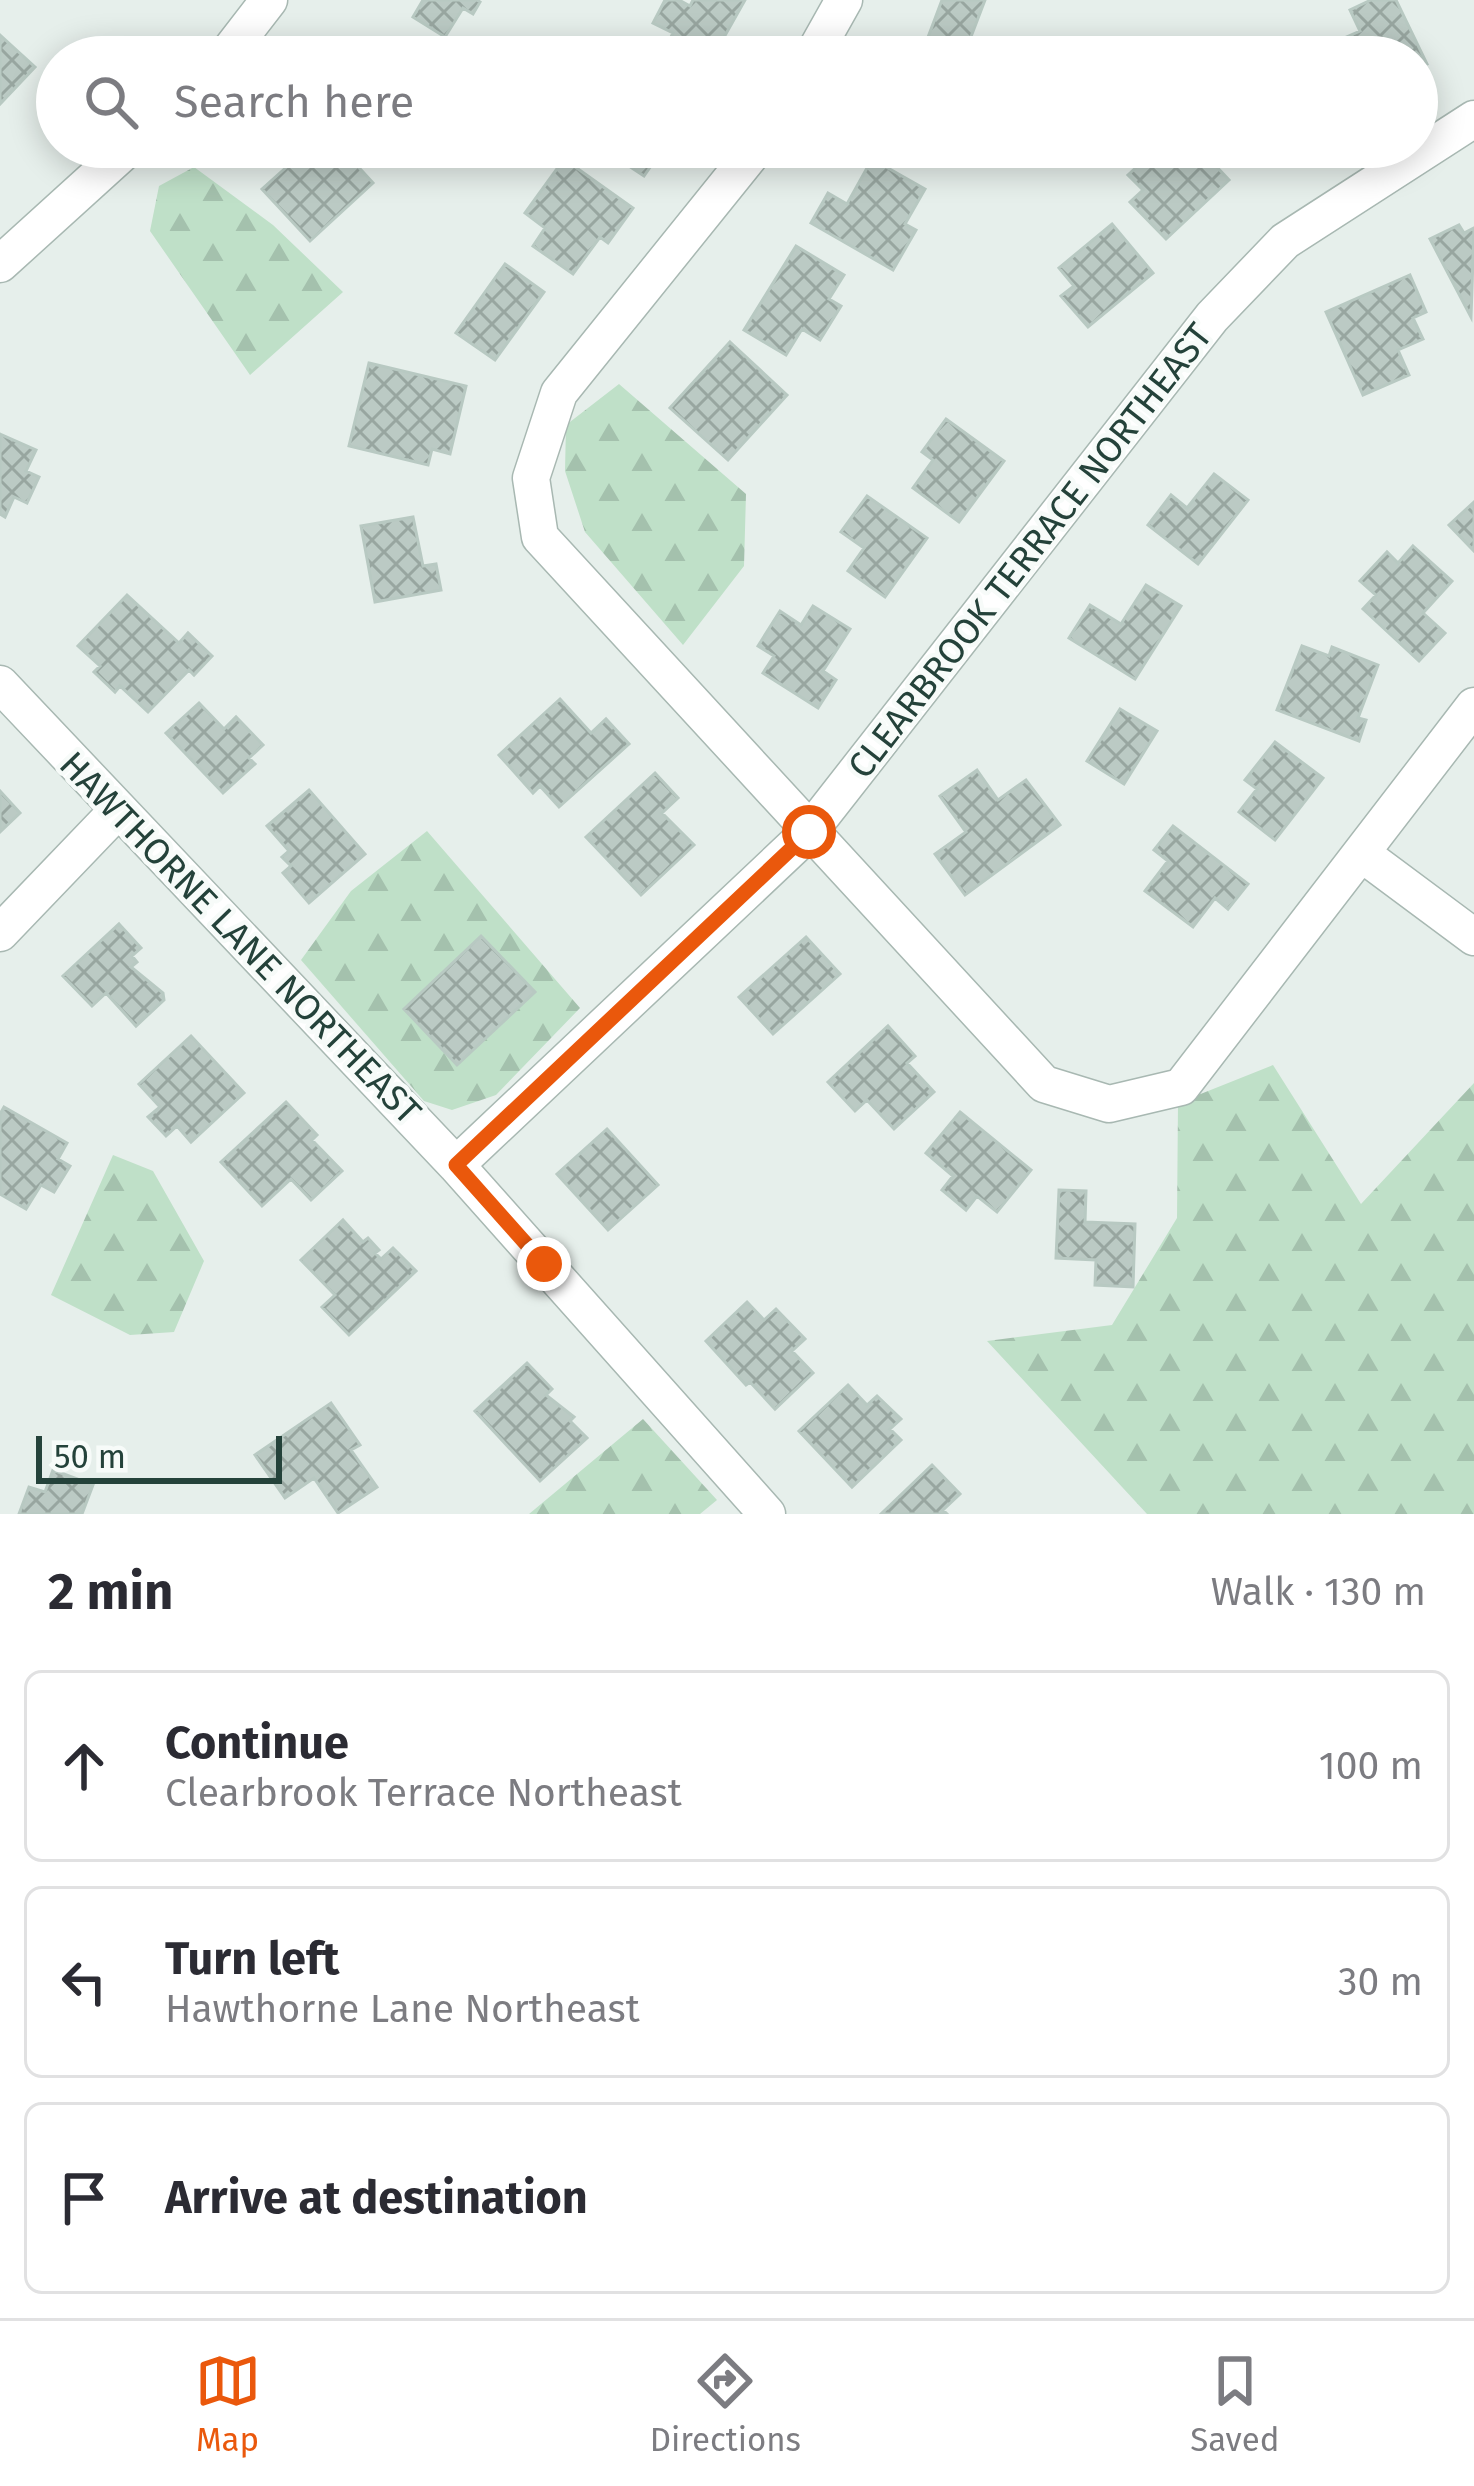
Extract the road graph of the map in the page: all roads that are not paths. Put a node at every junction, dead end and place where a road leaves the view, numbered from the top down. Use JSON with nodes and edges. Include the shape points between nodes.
{"nodes":[{"id":1,"x":269,"y":0,"type":"edge"},
{"id":2,"x":844,"y":0,"type":"edge"},
{"id":3,"x":241,"y":36,"type":"edge"},
{"id":4,"x":824,"y":36,"type":"edge"},
{"id":5,"x":1474,"y":119,"type":"edge"},
{"id":6,"x":1438,"y":142,"type":"edge"},
{"id":7,"x":106,"y":168,"type":"edge"},
{"id":8,"x":740,"y":168,"type":"edge"},
{"id":9,"x":1398,"y":168,"type":"edge"},
{"id":10,"x":0,"y":264,"type":"edge"},
{"id":11,"x":0,"y":684,"type":"edge"},
{"id":12,"x":1474,"y":706,"type":"edge"},
{"id":13,"x":118,"y":810,"type":"junction"},
{"id":14,"x":809,"y":832,"type":"junction"},
{"id":15,"x":1361,"y":853,"type":"junction"},
{"id":16,"x":0,"y":934,"type":"edge"},
{"id":17,"x":1474,"y":937,"type":"edge"},
{"id":18,"x":456,"y":1165,"type":"junction"},
{"id":19,"x":767,"y":1514,"type":"edge"}],
"edges":[{"from":1,"to":3,"type":"street"},
{"from":2,"to":4,"type":"street"},
{"from":5,"to":6,"type":"street","name":"CLEARBROOK TERRACE NORTHEAST"},
{"from":7,"to":10,"type":"street"},
{"from":8,"to":14,"type":"street","via":[[559,394],[531,478],[540,537]]},
{"from":9,"to":14,"type":"street","name":"CLEARBROOK TERRACE NORTHEAST","via":[[1285,241],[1212,317]]},
{"from":11,"to":13,"type":"street","name":"HAWTHORNE LANE NORTHEAST"},
{"from":12,"to":15,"type":"street"},
{"from":13,"to":16,"type":"street"},
{"from":13,"to":18,"type":"street","name":"HAWTHORNE LANE NORTHEAST"},
{"from":14,"to":15,"type":"street","via":[[1044,1084],[1109,1104],[1180,1087]]},
{"from":14,"to":18,"type":"street","name":"CLEARBROOK TERRACE NORTHEAST"},
{"from":15,"to":17,"type":"street"},
{"from":18,"to":19,"type":"street","name":"HAWTHORNE LANE NORTHEAST"}]}
